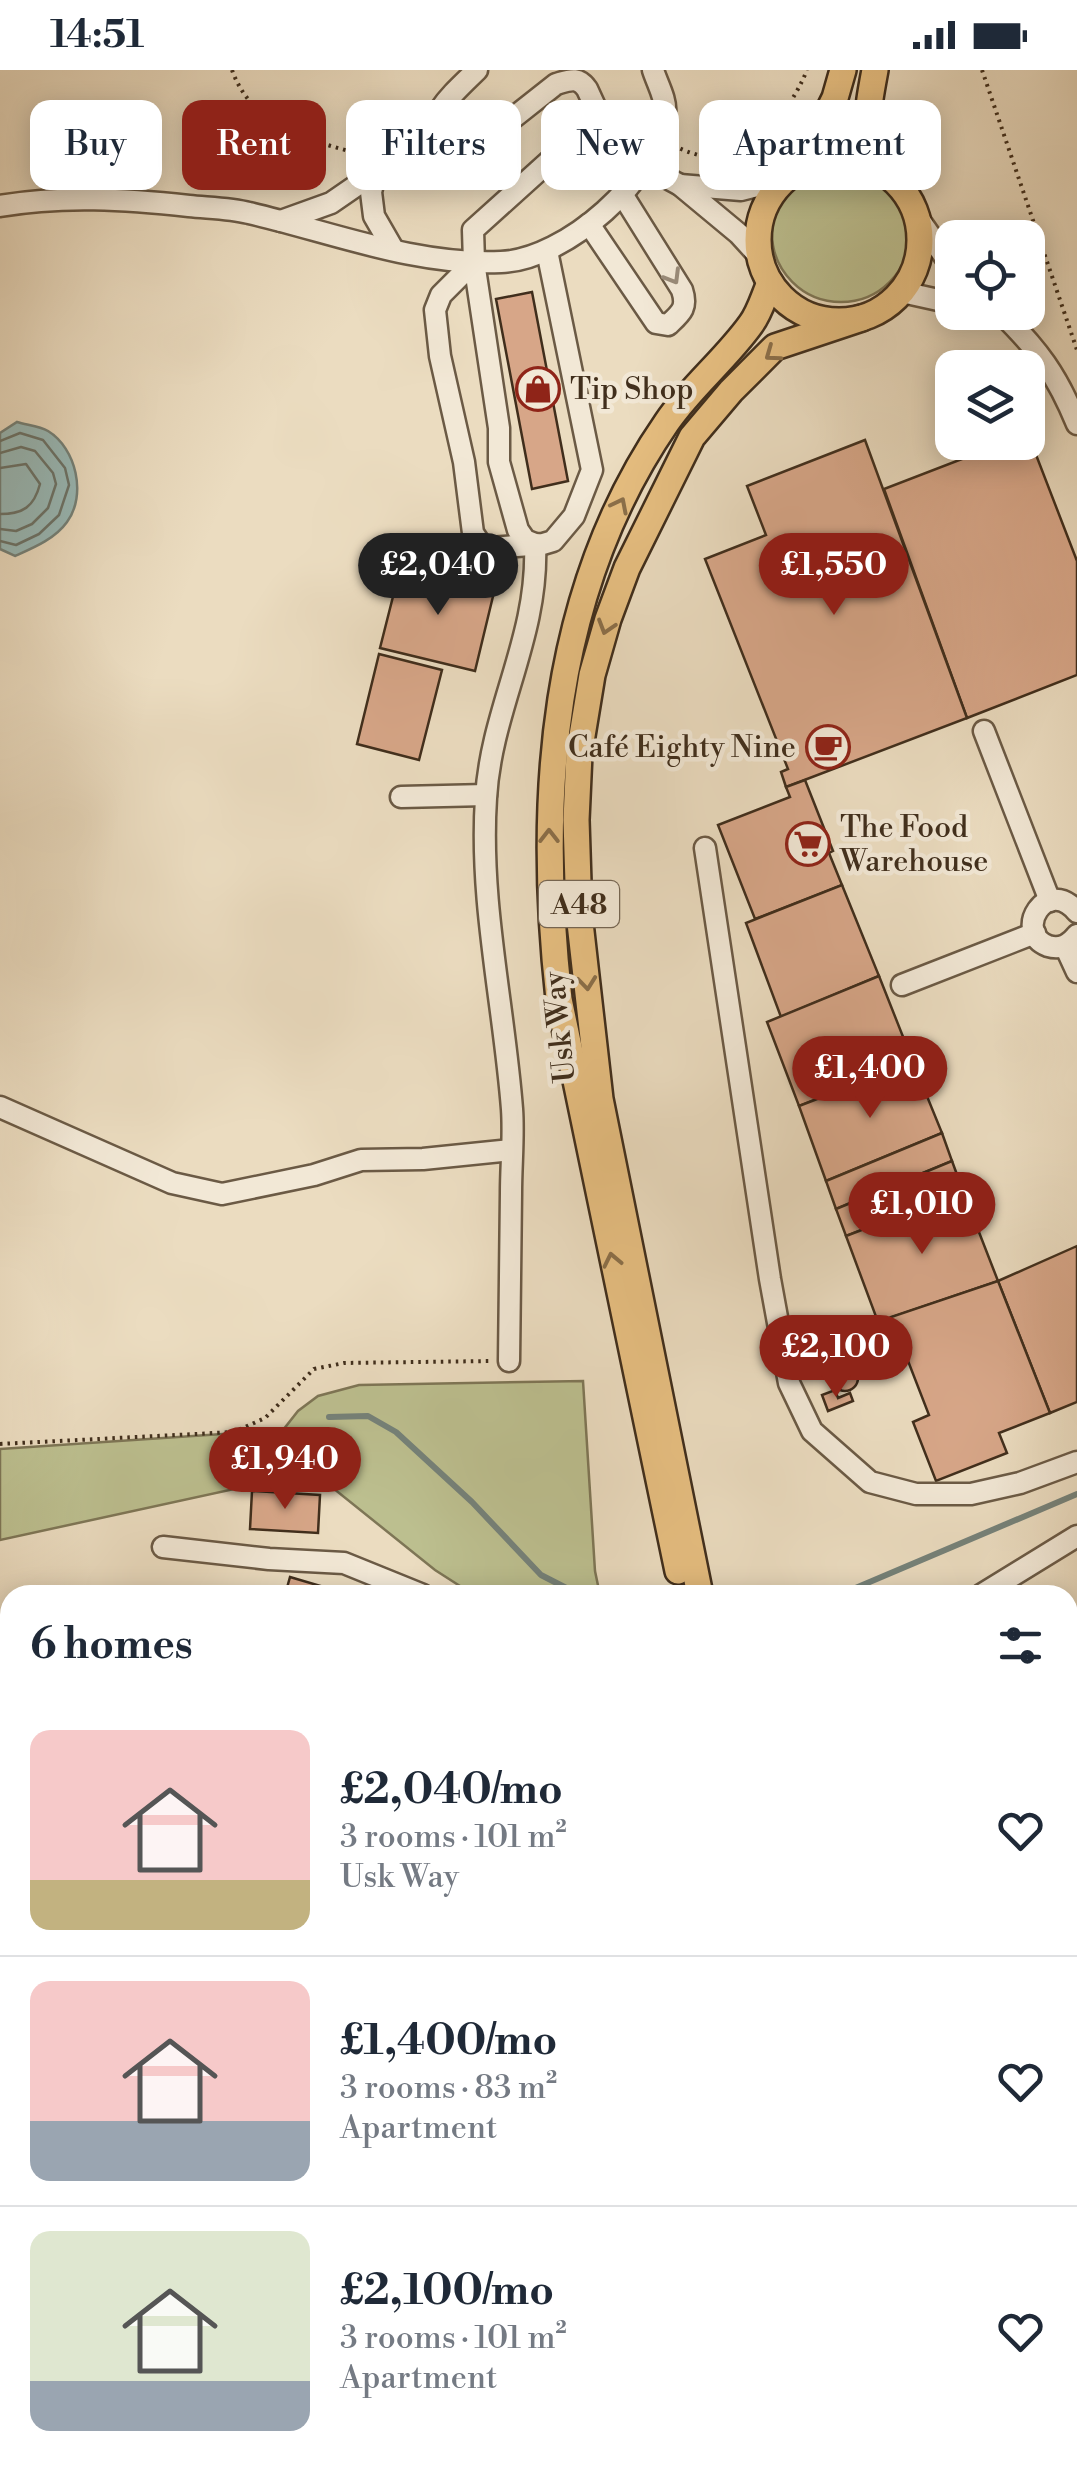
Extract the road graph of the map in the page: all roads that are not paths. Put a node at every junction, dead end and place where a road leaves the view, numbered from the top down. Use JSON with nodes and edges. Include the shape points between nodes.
{"nodes":[{"id":1,"x":477,"y":70,"type":"edge"},
{"id":2,"x":653,"y":70,"type":"edge"},
{"id":3,"x":843,"y":70,"type":"edge"},
{"id":4,"x":875,"y":70,"type":"edge"},
{"id":5,"x":447,"y":100,"type":"edge"},
{"id":6,"x":593,"y":100,"type":"edge"},
{"id":7,"x":663,"y":100,"type":"edge"},
{"id":8,"x":834,"y":100,"type":"edge"},
{"id":9,"x":869,"y":100,"type":"edge"},
{"id":10,"x":521,"y":112,"type":"edge"},
{"id":11,"x":541,"y":169,"type":"edge"},
{"id":12,"x":680,"y":185,"type":"joint"},
{"id":13,"x":699,"y":187,"type":"edge"},
{"id":14,"x":350,"y":190,"type":"edge"},
{"id":15,"x":372,"y":190,"type":"edge"},
{"id":16,"x":625,"y":190,"type":"edge"},
{"id":17,"x":777,"y":190,"type":"edge"},
{"id":18,"x":903,"y":190,"type":"edge"},
{"id":19,"x":622,"y":194,"type":"junction"},
{"id":20,"x":0,"y":206,"type":"edge"},
{"id":21,"x":918,"y":218,"type":"junction"},
{"id":22,"x":282,"y":222,"type":"junction"},
{"id":23,"x":590,"y":224,"type":"junction"},
{"id":24,"x":935,"y":242,"type":"edge"},
{"id":25,"x":393,"y":249,"type":"junction"},
{"id":26,"x":547,"y":251,"type":"junction"},
{"id":27,"x":759,"y":256,"type":"junction"},
{"id":28,"x":474,"y":262,"type":"junction"},
{"id":29,"x":770,"y":282,"type":"junction"},
{"id":30,"x":902,"y":292,"type":"junction"},
{"id":31,"x":935,"y":300,"type":"edge"},
{"id":32,"x":862,"y":318,"type":"junction"},
{"id":33,"x":1014,"y":330,"type":"edge"},
{"id":34,"x":1018,"y":330,"type":"edge"},
{"id":35,"x":1028,"y":340,"type":"junction"},
{"id":36,"x":1077,"y":424,"type":"edge"},
{"id":37,"x":535,"y":544,"type":"junction"},
{"id":38,"x":984,"y":731,"type":"dead end"},
{"id":39,"x":486,"y":795,"type":"junction"},
{"id":40,"x":400,"y":798,"type":"dead end"},
{"id":41,"x":705,"y":848,"type":"dead end"},
{"id":42,"x":1050,"y":901,"type":"junction"},
{"id":43,"x":1077,"y":912,"type":"edge"},
{"id":44,"x":1035,"y":933,"type":"junction"},
{"id":45,"x":1071,"y":941,"type":"edge"},
{"id":46,"x":1077,"y":972,"type":"edge"},
{"id":47,"x":902,"y":985,"type":"dead end"},
{"id":48,"x":0,"y":1107,"type":"edge"},
{"id":49,"x":512,"y":1150,"type":"junction"},
{"id":50,"x":509,"y":1361,"type":"road end"},
{"id":51,"x":1077,"y":1462,"type":"edge"},
{"id":52,"x":1077,"y":1536,"type":"edge"},
{"id":53,"x":163,"y":1546,"type":"dead end"},
{"id":54,"x":398,"y":1585,"type":"edge"},
{"id":55,"x":681,"y":1585,"type":"edge"},
{"id":56,"x":698,"y":1585,"type":"edge"},
{"id":57,"x":996,"y":1585,"type":"edge"}],
"edges":[{"from":1,"to":5,"type":"street"},
{"from":2,"to":7,"type":"street"},
{"from":3,"to":8,"type":"main road"},
{"from":4,"to":9,"type":"main road"},
{"from":6,"to":10,"type":"street","via":[[572,79]]},
{"from":11,"to":28,"type":"street","via":[[473,230]]},
{"from":12,"to":13,"type":"street"},
{"from":12,"to":27,"type":"street"},
{"from":14,"to":22,"type":"street"},
{"from":15,"to":25,"type":"street","via":[[374,216]]},
{"from":16,"to":19,"type":"street"},
{"from":17,"to":27,"type":"main road","via":[[758,228]]},
{"from":18,"to":21,"type":"main road"},
{"from":19,"to":23,"type":"street"},
{"from":19,"to":23,"type":"street","one_way":true,"via":[[682,290],[682,312],[668,324],[656,322]]},
{"from":20,"to":22,"type":"street","via":[[45,198],[150,202],[244,211]]},
{"from":21,"to":24,"type":"street"},
{"from":21,"to":30,"type":"main road","via":[[916,267]]},
{"from":22,"to":25,"type":"street"},
{"from":23,"to":26,"type":"street"},
{"from":25,"to":28,"type":"street"},
{"from":26,"to":28,"type":"street"},
{"from":26,"to":37,"type":"street","via":[[592,470],[564,530]]},
{"from":27,"to":29,"type":"main road"},
{"from":28,"to":37,"type":"street","via":[[499,462],[518,530]]},
{"from":28,"to":37,"type":"street","via":[[434,310],[470,523],[481,546]]},
{"from":29,"to":32,"type":"main road","via":[[806,314]]},
{"from":55,"to":29,"type":"main road","name":"Usk Way","number":"A48","one_way":true,"via":[[559,999],[550,920],[554,732],[575,625],[619,504],[668,421],[754,322]]},
{"from":30,"to":31,"type":"street"},
{"from":30,"to":32,"type":"main road","number":"A48"},
{"from":32,"to":56,"type":"main road","name":"Usk Way","number":"A48","one_way":true,"via":[[775,348],[692,437],[608,620],[579,754],[579,914],[600,1099]]},
{"from":33,"to":35,"type":"street"},
{"from":34,"to":35,"type":"street"},
{"from":35,"to":36,"type":"street","via":[[1062,386]]},
{"from":37,"to":39,"type":"street","via":[[535,594]]},
{"from":38,"to":42,"type":"street"},
{"from":39,"to":40,"type":"street"},
{"from":39,"to":49,"type":"street","via":[[484,873]]},
{"from":41,"to":51,"type":"street","via":[[770,1279],[789,1382],[812,1432],[870,1482],[916,1494],[971,1494]]},
{"from":42,"to":43,"type":"street","via":[[1064,901]]},
{"from":42,"to":44,"type":"street","via":[[1037,910]]},
{"from":44,"to":45,"type":"street","via":[[1050,947]]},
{"from":44,"to":47,"type":"street"},
{"from":45,"to":46,"type":"street"},
{"from":48,"to":49,"type":"street","via":[[172,1182],[222,1194],[361,1160]]},
{"from":49,"to":50,"type":"street"},
{"from":52,"to":57,"type":"street"},
{"from":53,"to":54,"type":"street","via":[[344,1563]]}]}
